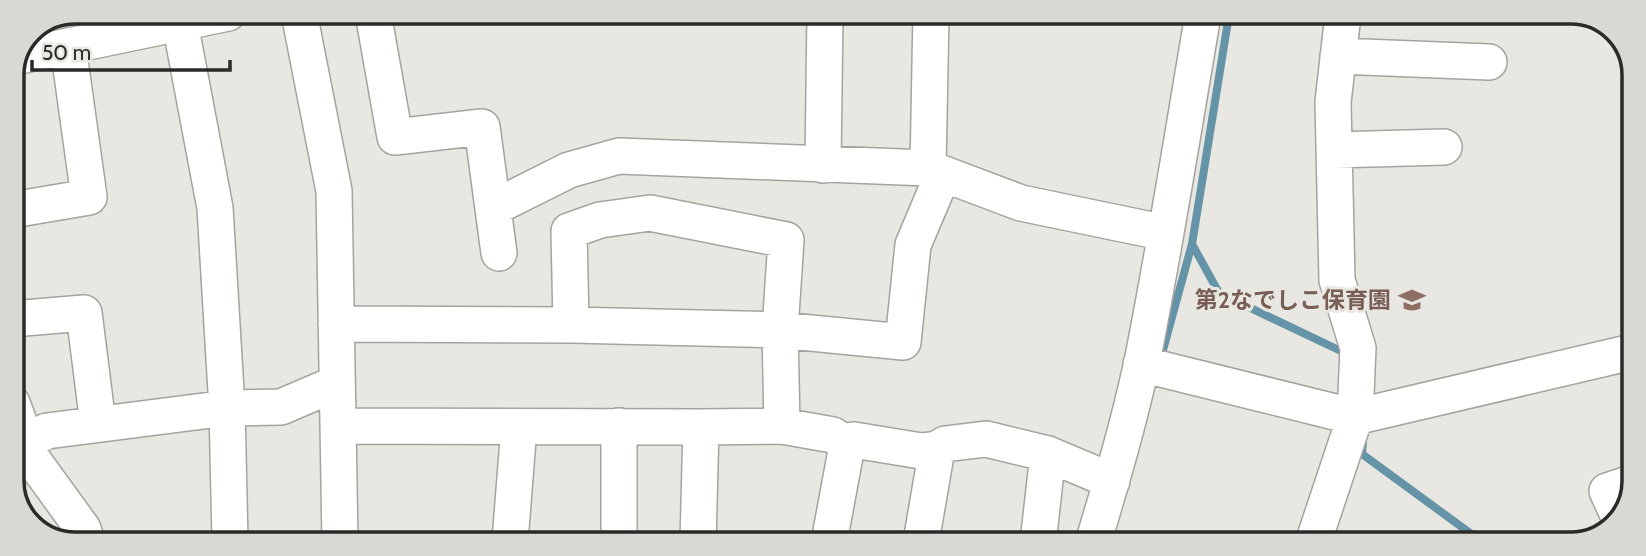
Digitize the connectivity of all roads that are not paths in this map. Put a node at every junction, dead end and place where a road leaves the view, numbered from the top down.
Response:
1 (175, 24) edge
2 (180, 24) edge
3 (301, 24) edge
4 (375, 24) edge
5 (825, 24) edge
6 (931, 24) edge
7 (1201, 24) edge
8 (1342, 24) edge
9 (68, 46) junction
10 (29, 54) edge
11 (1338, 56) junction
12 (1489, 62) dead end
13 (1444, 147) dead end
14 (1334, 150) junction
15 (823, 165) junction
16 (935, 171) junction
17 (24, 208) edge
18 (493, 208) junction
19 (1166, 233) junction
20 (499, 253) dead end
21 (25, 318) edge
22 (336, 324) junction
23 (571, 325) junction
24 (780, 330) junction
25 (1622, 354) edge
26 (1153, 367) junction
27 (337, 383) junction
28 (227, 408) junction
29 (1356, 417) junction
30 (98, 424) junction
31 (338, 426) junction
32 (619, 426) junction
33 (782, 426) junction
34 (519, 427) junction
35 (701, 427) junction
36 (25, 440) edge
37 (843, 442) junction
38 (25, 449) edge
39 (937, 449) junction
40 (1048, 454) junction
41 (1112, 481) junction
42 (1621, 486) edge
43 (1614, 506) edge
44 (619, 528) dead end
45 (84, 532) edge
46 (230, 532) edge
47 (340, 532) edge
48 (511, 532) edge
49 (698, 532) edge
50 (831, 532) edge
51 (923, 532) edge
52 (1039, 532) edge
53 (1096, 532) edge
54 (1327, 532) edge

1 - 9 street
2 - 28 street
3 - 22 street
4 - 18 street
5 - 15 street
6 - 16 street
7 - 19 street
8 - 11 street
9 - 10 street
9 - 17 street
11 - 12 street
11 - 14 street
13 - 14 street
14 - 29 street
15 - 16 street
15 - 18 street
16 - 19 street
16 - 24 street
18 - 20 street
19 - 26 street
21 - 30 street
22 - 23 street
22 - 27 street
23 - 24 street
23 - 24 street
24 - 33 street
25 - 29 street
26 - 29 street
26 - 41 street
27 - 28 street
27 - 31 street
28 - 30 street
28 - 46 street
29 - 54 street
30 - 36 street
31 - 34 street
31 - 47 street
32 - 34 street
32 - 35 street
32 - 44 street
33 - 35 street
33 - 37 street
34 - 48 street
35 - 49 street
37 - 39 street
37 - 50 street
38 - 45 street
39 - 40 street
39 - 51 street
40 - 41 street
40 - 52 street
41 - 53 street
42 - 43 street

